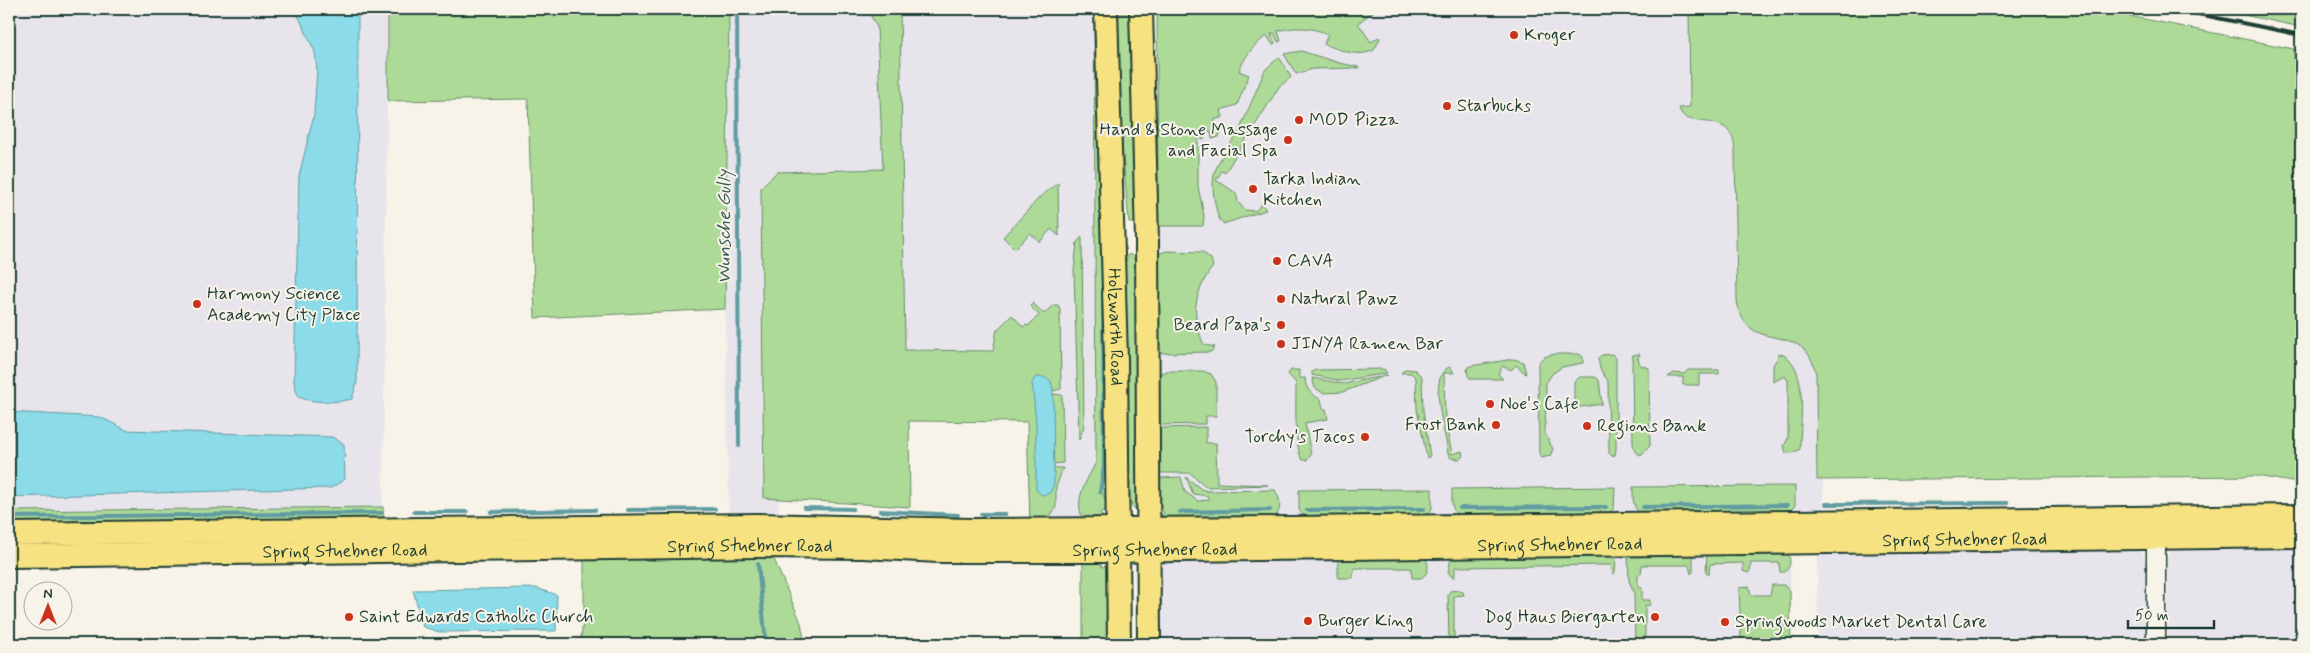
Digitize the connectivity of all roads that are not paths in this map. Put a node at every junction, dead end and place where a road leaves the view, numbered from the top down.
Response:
1 (1106, 9) edge
2 (1141, 9) edge
3 (2301, 516) edge
4 (2156, 528) junction
5 (9, 534) edge
6 (2301, 536) edge
7 (1117, 540) junction
8 (1148, 540) junction
9 (126, 542) junction
10 (9, 556) edge
11 (1119, 644) edge
12 (1149, 644) edge
13 (2156, 644) edge

1 - 7 main road, Holzwarth Road
2 - 8 main road, Holzwarth Road
3 - 4 main road, Spring Stuebner Road
4 - 6 main road, Spring Stuebner Road
4 - 8 main road, Spring Stuebner Road
4 - 13 street
5 - 9 main road, Spring Stuebner Road
7 - 8 main road, Spring Stuebner Road
7 - 9 main road, Spring Stuebner Road
7 - 11 main road, Holzwarth Road
8 - 12 main road, Holzwarth Road
9 - 10 main road, Spring Stuebner Road

